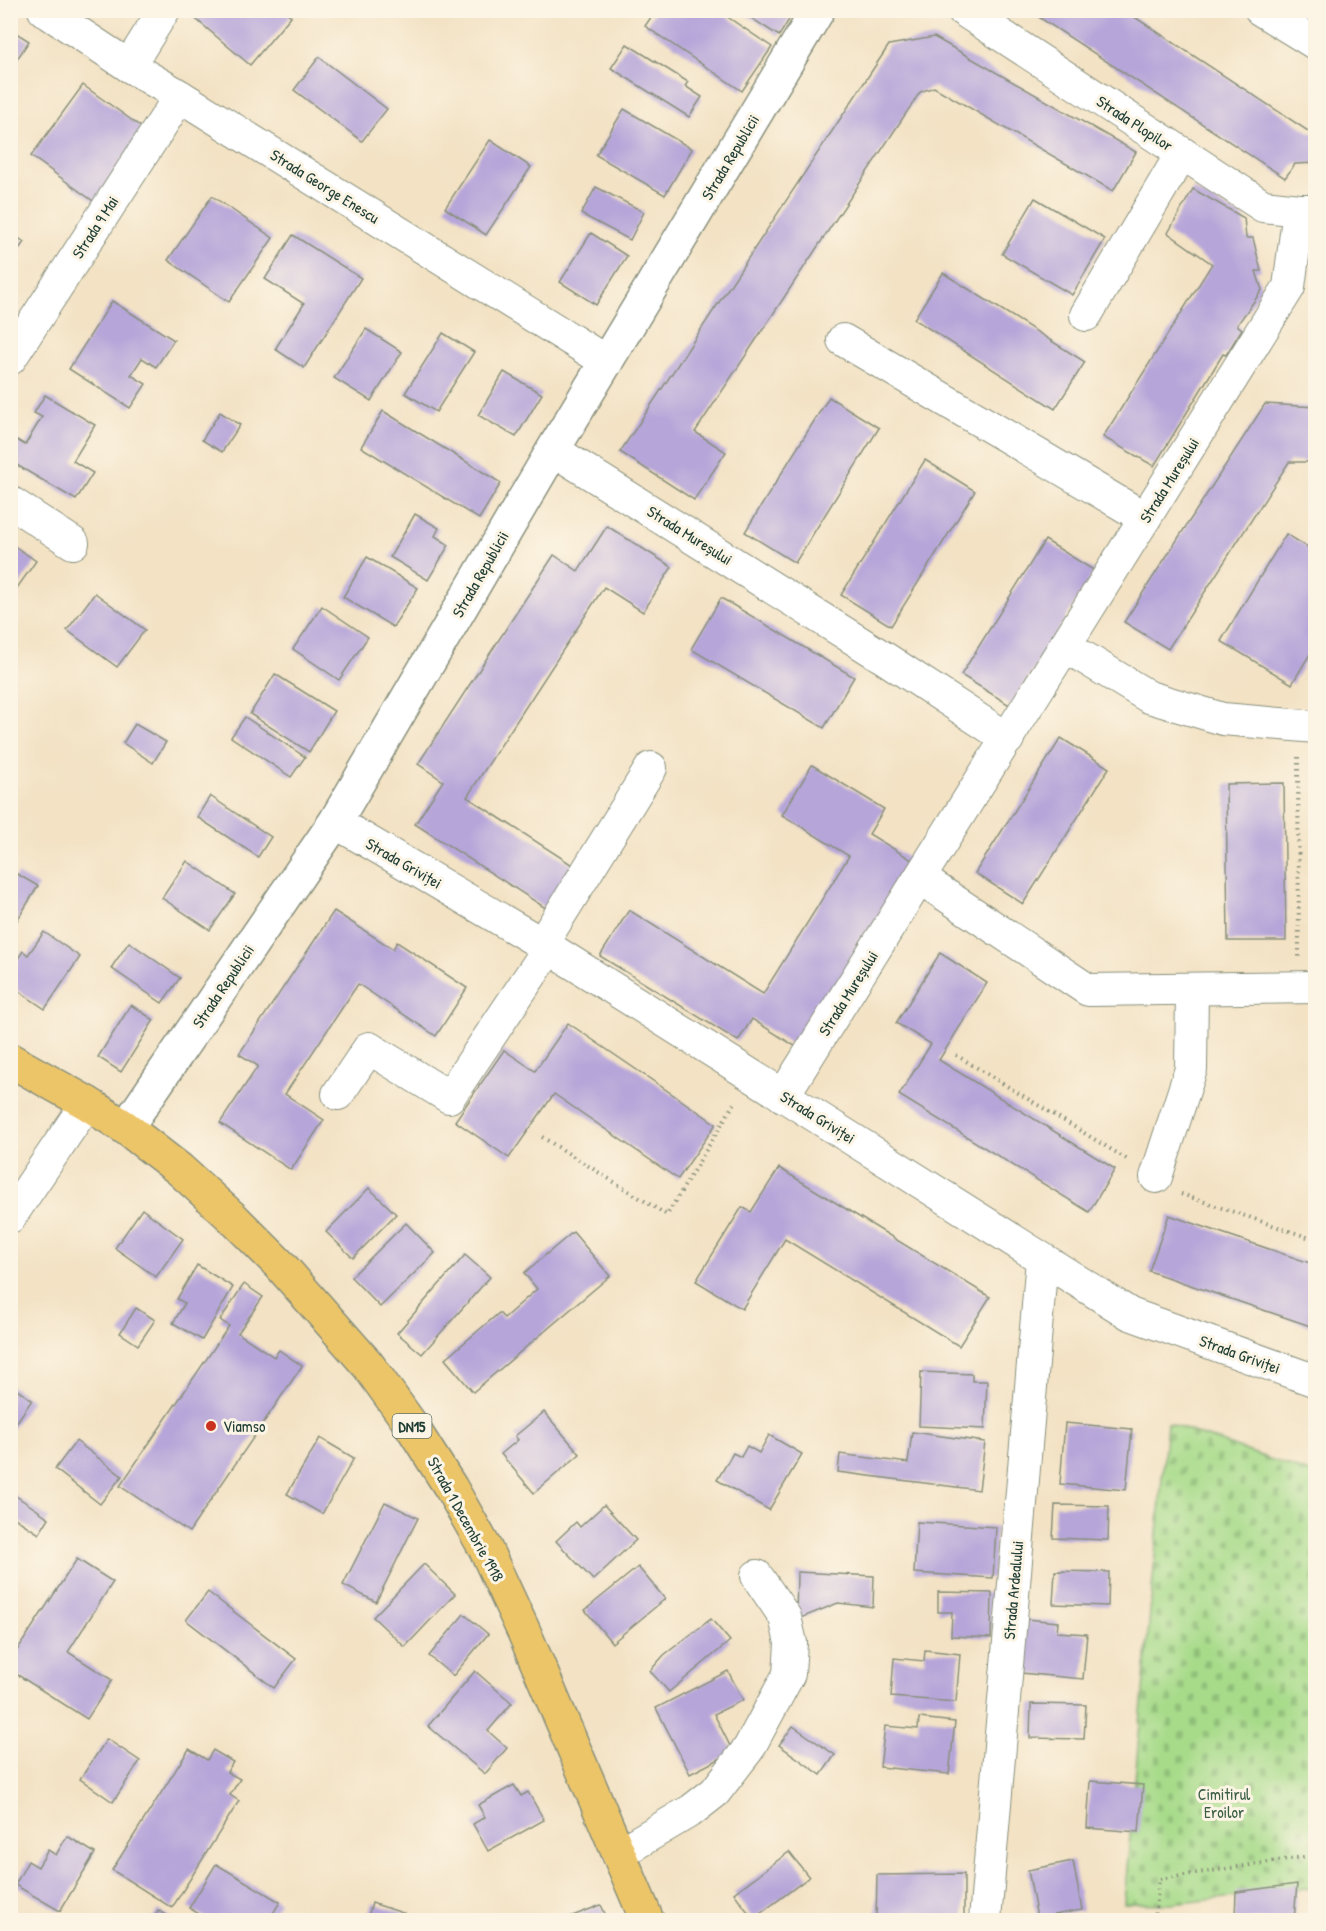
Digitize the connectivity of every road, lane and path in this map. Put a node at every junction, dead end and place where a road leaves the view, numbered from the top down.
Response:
1 (44, 10) edge
2 (164, 10) edge
3 (819, 10) edge
4 (1261, 10) edge
5 (967, 12) edge
6 (1316, 44) edge
7 (129, 66) junction
8 (180, 96) junction
9 (1182, 153) junction
10 (1307, 210) edge
11 (1086, 315) dead end
12 (843, 340) dead end
13 (10, 359) edge
14 (607, 362) junction
15 (553, 450) junction
16 (10, 502) edge
17 (1145, 518) junction
18 (73, 543) dead end
19 (1065, 646) junction
20 (1307, 727) edge
21 (1008, 739) junction
22 (651, 768) dead end
23 (335, 822) junction
24 (920, 878) junction
25 (545, 946) junction
26 (1307, 988) edge
27 (1192, 989) junction
28 (10, 1060) edge
29 (751, 1075) junction
30 (338, 1094) dead end
31 (783, 1096) junction
32 (87, 1103) junction
33 (126, 1128) junction
34 (542, 1137) dead end
35 (1156, 1177) dead end
36 (10, 1217) edge
37 (1042, 1258) junction
38 (1316, 1381) edge
39 (757, 1576) dead end
40 (618, 1854) junction
41 (1316, 1855) edge
42 (647, 1920) edge
43 (985, 1920) edge
44 (1155, 1920) edge

1 - 7 street, Strada George Enescu
2 - 7 street
3 - 14 street, Strada Republicii
4 - 6 street
5 - 9 street, Strada Plopilor
7 - 8 street, Strada George Enescu
8 - 13 street, Strada 9 Mai
8 - 14 street, Strada George Enescu
9 - 10 street, Strada Plopilor
9 - 11 street
10 - 17 street, Strada Mureșului
12 - 17 street
14 - 15 street, Strada Republicii
15 - 21 street, Strada Mureșului
15 - 23 street, Strada Republicii
16 - 18 street
17 - 19 street, Strada Mureșului
19 - 20 street
19 - 21 street, Strada Mureșului
20 - 26 path
21 - 24 street, Strada Mureșului
22 - 25 street
23 - 25 street, Strada Griviței
23 - 33 street, Strada Republicii
24 - 27 street
24 - 31 street, Strada Mureșului
25 - 29 street, Strada Griviței
25 - 30 street
26 - 27 street
27 - 35 street
28 - 32 main road, Strada 1 Decembrie 1918 / DN15
29 - 31 street, Strada Griviței
29 - 34 path
31 - 37 street, Strada Griviței
32 - 33 main road, Strada 1 Decembrie 1918 / DN15
32 - 36 street
33 - 40 main road, Strada 1 Decembrie 1918 / DN15
37 - 38 street, Strada Griviței
37 - 43 street, Strada Ardealului
39 - 40 street
40 - 42 main road, Strada 1 Decembrie 1918 / DN15
41 - 44 path

